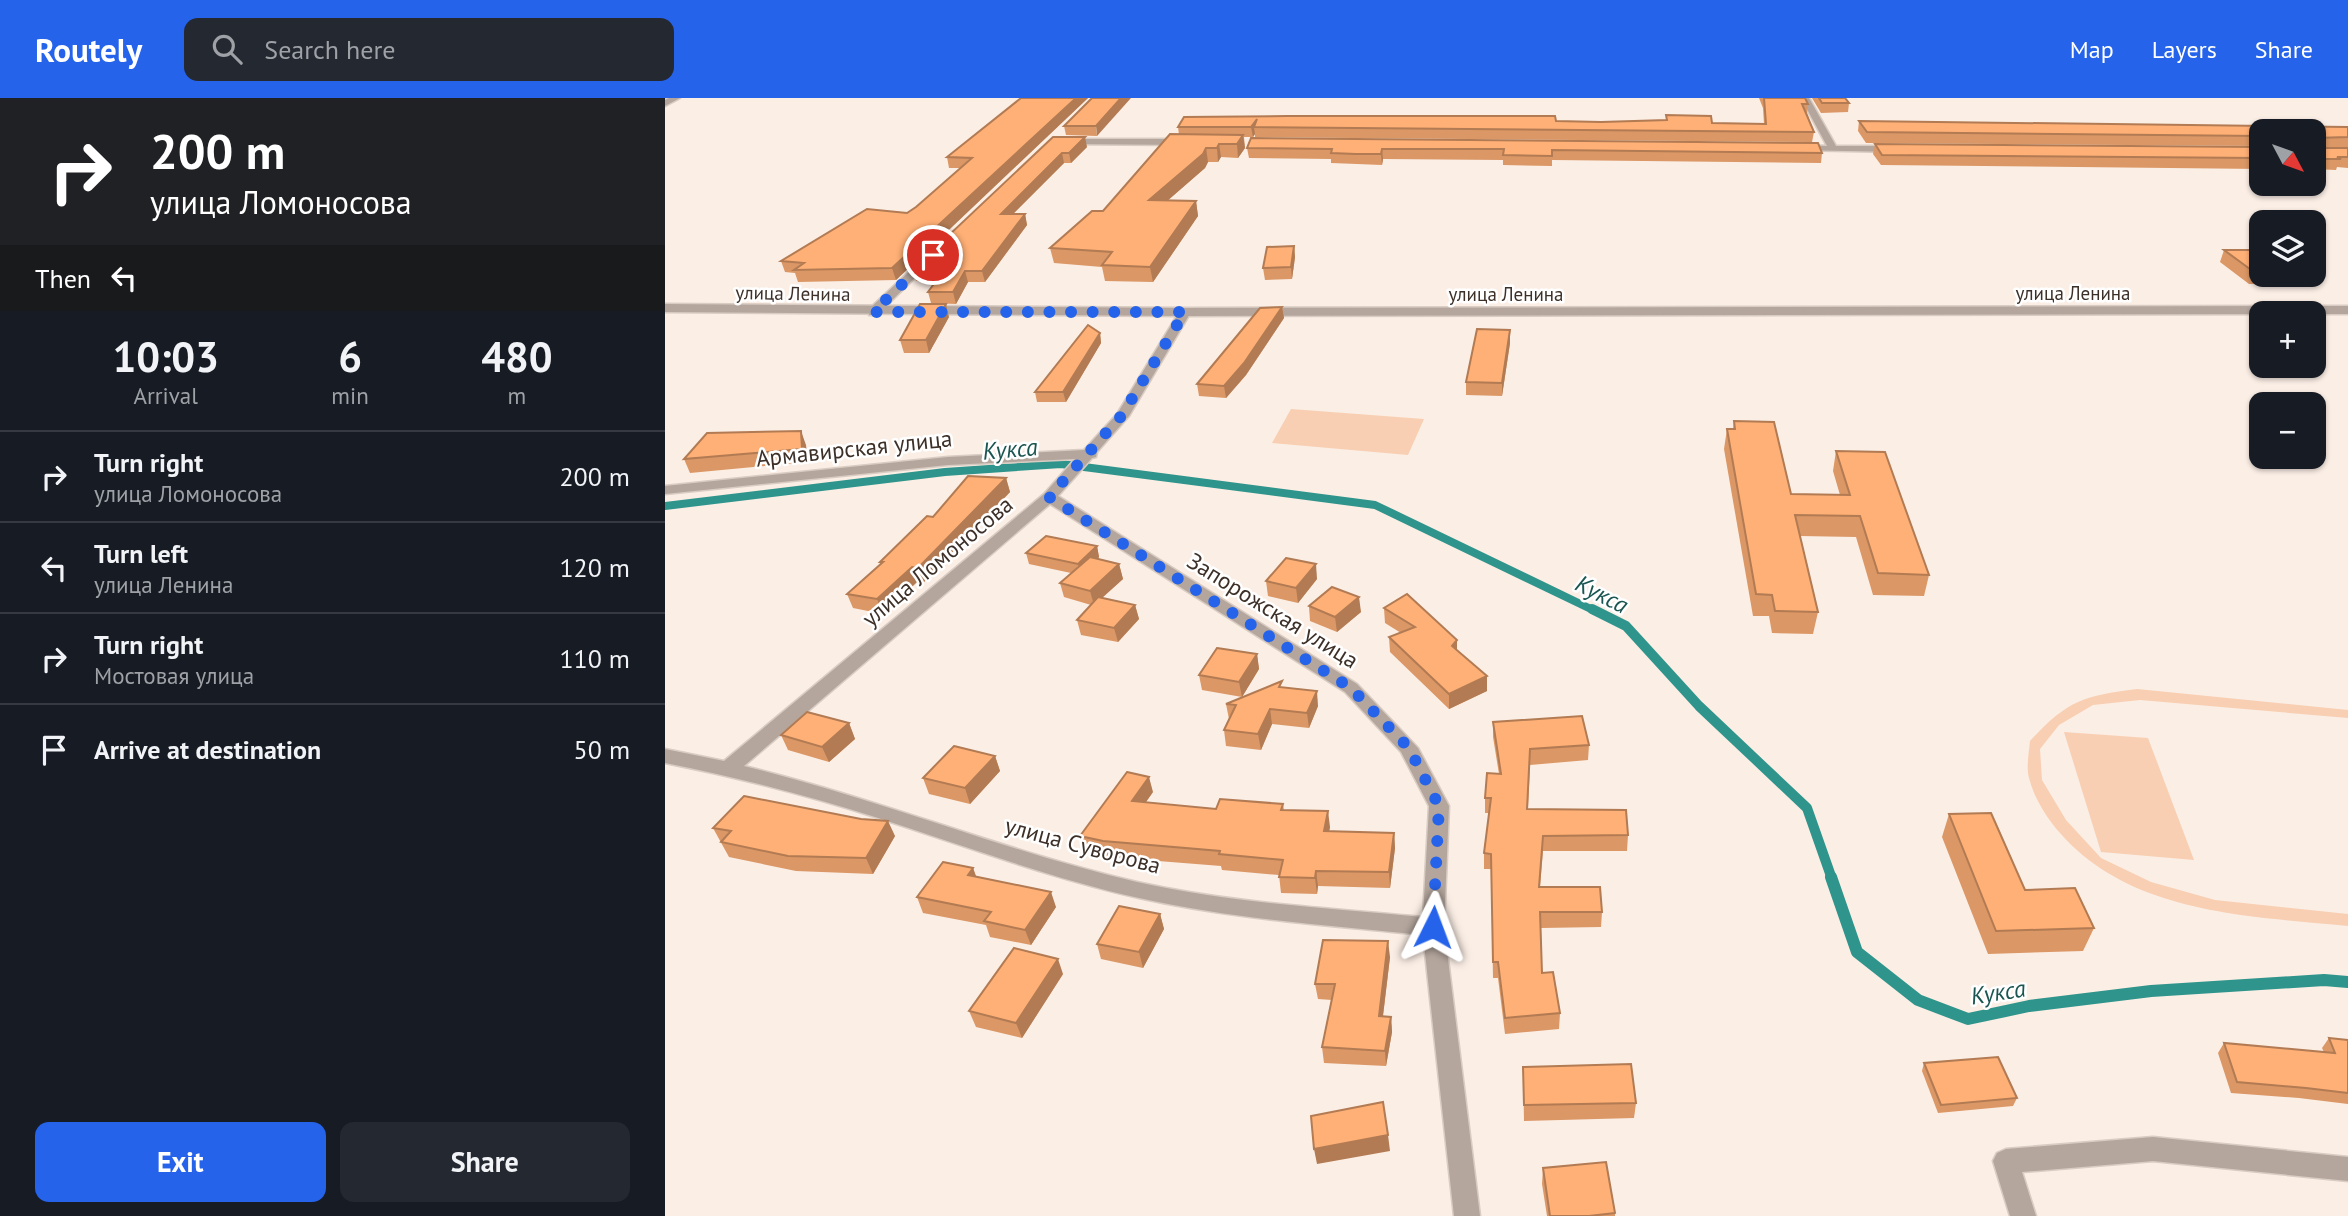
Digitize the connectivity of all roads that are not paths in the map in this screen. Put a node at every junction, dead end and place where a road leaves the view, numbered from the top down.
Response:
1 (676, 98) edge
2 (1805, 98) edge
3 (665, 103) edge
4 (1063, 132) edge
5 (1193, 142) edge
6 (1791, 148) edge
7 (1833, 148) junction
8 (1902, 149) edge
9 (943, 245) edge
10 (665, 308) edge
11 (2348, 310) edge
12 (873, 312) junction
13 (1185, 312) junction
14 (1083, 462) junction
15 (665, 490) edge
16 (1049, 497) junction
17 (665, 756) edge
18 (730, 767) junction
19 (1433, 927) junction
20 (2348, 1169) edge
21 (1467, 1216) edge
22 (2023, 1216) edge

1 - 3 street
2 - 7 street
4 - 5 street
6 - 7 street
7 - 8 street
9 - 12 street
10 - 12 street, улица Ленина
11 - 13 street, улица Ленина
12 - 13 street, улица Ленина
13 - 14 street, улица Ломоносова
14 - 15 street, Армавирская улица
14 - 16 street, улица Ломоносова
16 - 18 street, улица Ломоносова
16 - 19 street, Запорожская улица
17 - 18 street
18 - 19 street, улица Суворова
19 - 21 street, Запорожская улица
20 - 22 street

